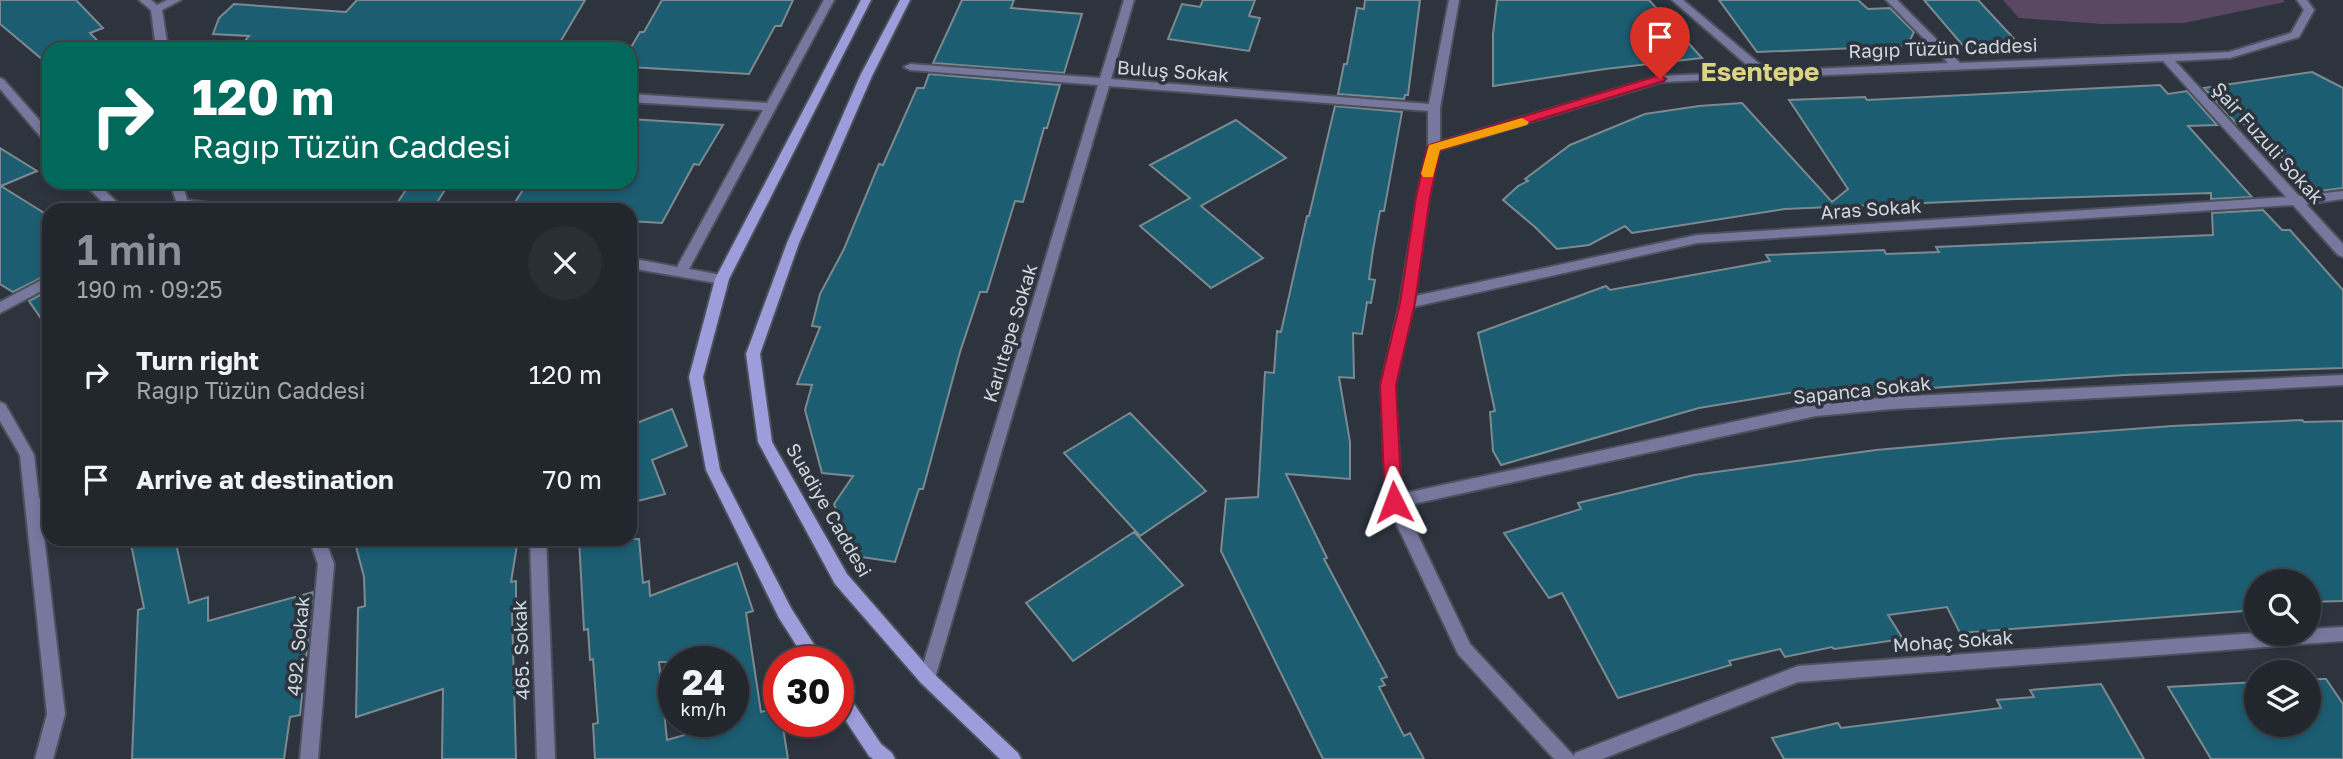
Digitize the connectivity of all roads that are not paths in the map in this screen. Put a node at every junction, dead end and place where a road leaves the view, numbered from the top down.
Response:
1 (144, 0) edge
2 (176, 0) edge
3 (829, 0) edge
4 (866, 0) edge
5 (905, 0) edge
6 (1129, 0) edge
7 (1454, 0) edge
8 (1677, 0) edge
9 (1891, 0) edge
10 (2302, 0) edge
11 (156, 9) junction
12 (161, 42) edge
13 (2166, 58) junction
14 (1958, 66) junction
15 (910, 67) dead end
16 (1765, 74) junction
17 (0, 82) edge
18 (1104, 83) junction
19 (637, 98) edge
20 (16, 100) junction
21 (0, 107) edge
22 (772, 107) junction
23 (1434, 108) junction
24 (42, 131) edge
25 (1434, 148) junction
26 (96, 189) edge
27 (2343, 195) edge
28 (2297, 201) junction
29 (110, 203) edge
30 (2343, 253) edge
31 (637, 264) edge
32 (681, 272) junction
33 (722, 279) junction
34 (42, 285) edge
35 (1407, 303) junction
36 (0, 308) edge
37 (2343, 380) edge
38 (0, 408) edge
39 (1394, 502) junction
40 (42, 504) edge
41 (33, 509) junction
42 (320, 546) edge
43 (538, 546) edge
44 (2343, 635) edge
45 (807, 646) edge
46 (927, 678) junction
47 (854, 718) edge
48 (44, 759) edge
49 (309, 759) edge
50 (546, 759) edge
51 (887, 759) edge
52 (1012, 759) edge
53 (1566, 759) edge
54 (1581, 759) edge

1 - 11 street
2 - 11 street
3 - 22 street
4 - 33 main road
5 - 46 main road, Suadiye Caddesi
6 - 18 street, Karlıtepe Sokak
7 - 23 street
8 - 16 street
9 - 14 street
10 - 13 street, Ragıp Tüzün Caddesi
11 - 12 street
13 - 14 street, Ragıp Tüzün Caddesi
13 - 28 street, Şair Fuzuli Sokak
14 - 16 street, Ragıp Tüzün Caddesi
15 - 18 street, Buluş Sokak
16 - 25 street, Ragıp Tüzün Caddesi
17 - 20 street
18 - 23 street, Buluş Sokak
18 - 46 street, Karlıtepe Sokak
19 - 22 street
20 - 21 street
20 - 24 street
22 - 32 street
23 - 25 street
25 - 35 street
26 - 29 street
27 - 28 street, Aras Sokak
28 - 30 street, Şair Fuzuli Sokak
28 - 35 street, Aras Sokak
31 - 32 street
32 - 33 street
33 - 45 main road
34 - 36 street
35 - 39 street
37 - 39 street, Sapanca Sokak
38 - 41 street
39 - 53 street
40 - 41 street
41 - 48 street
42 - 49 street, 492. Sokak
43 - 50 street, 465. Sokak
44 - 54 street, Mohaç Sokak
46 - 52 main road, Suadiye Caddesi
47 - 51 main road

